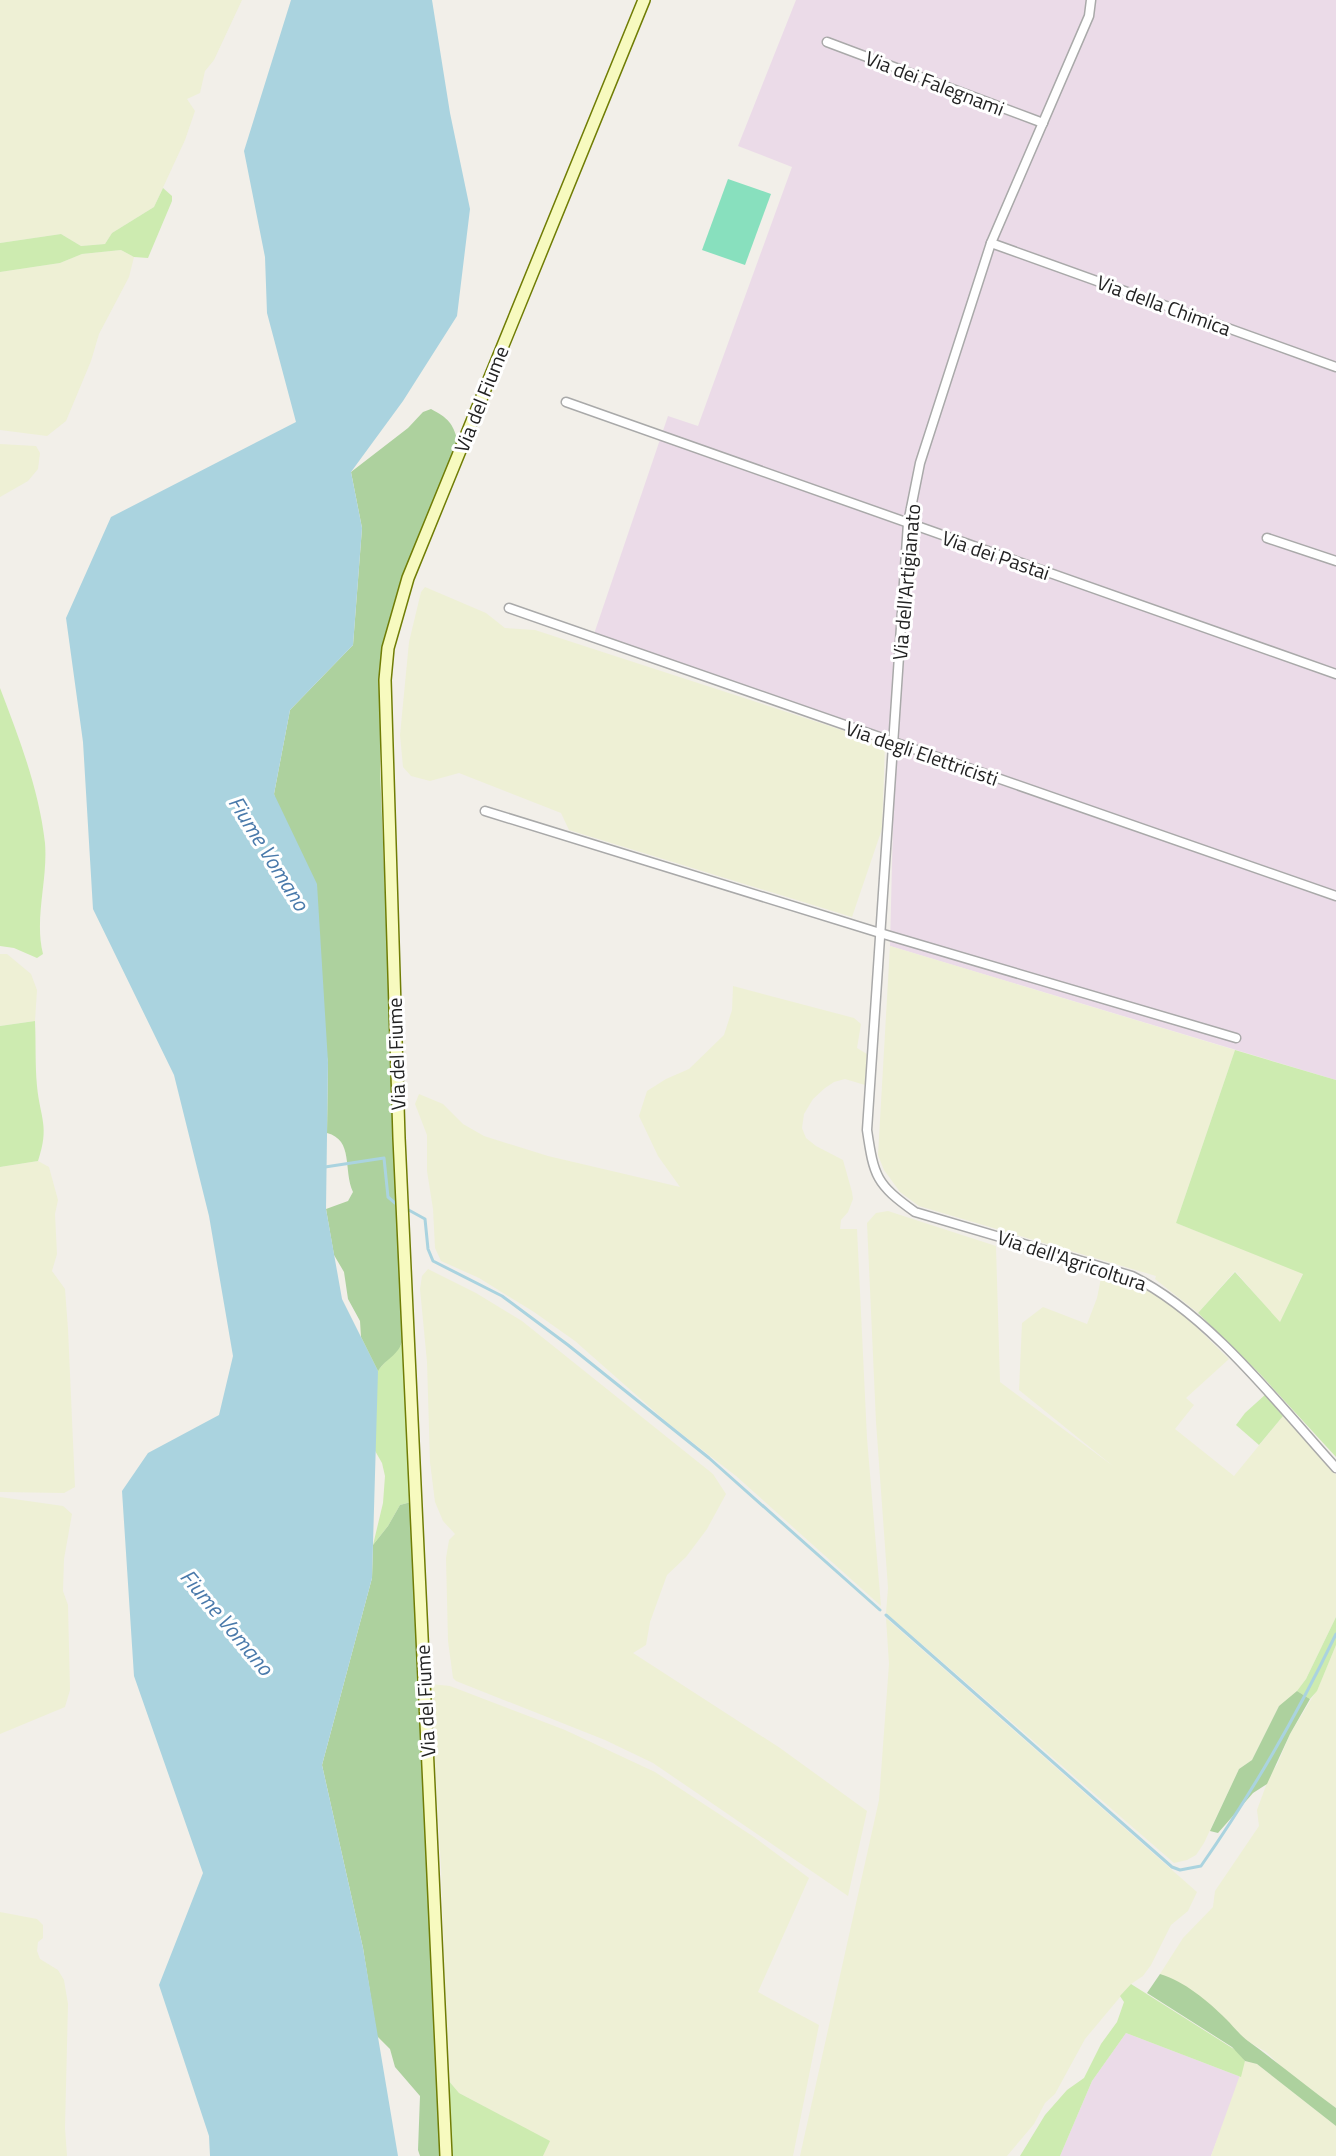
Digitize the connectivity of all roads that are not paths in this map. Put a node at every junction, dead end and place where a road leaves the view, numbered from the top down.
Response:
1 (644, 0) edge
2 (1091, 0) edge
3 (827, 42) dead end
4 (1043, 123) junction
5 (991, 243) junction
6 (1336, 367) edge
7 (566, 402) dead end
8 (908, 523) junction
9 (1267, 538) dead end
10 (1336, 561) edge
11 (509, 608) dead end
12 (1336, 674) edge
13 (893, 743) junction
14 (485, 811) dead end
15 (1336, 896) edge
16 (880, 933) junction
17 (1236, 1038) dead end
18 (887, 1191) joint
19 (1336, 1468) edge
20 (446, 2156) edge

1 - 20 street, Via del Fiume
2 - 4 street, Via dell'Artigianato
3 - 4 street, Via dei Falegnami
4 - 5 street, Via dell'Artigianato
5 - 6 street, Via della Chimica
5 - 8 street, Via dell'Artigianato
7 - 8 street, Via dei Pastai
8 - 12 street, Via dei Pastai
8 - 13 street, Via dell'Artigianato
9 - 10 street
11 - 13 street, Via degli Elettricisti
13 - 15 street, Via degli Elettricisti
13 - 16 street, Via dell'Artigianato
14 - 16 street
16 - 17 street
16 - 18 street, Via dell'Artigianato
18 - 19 street, Via dell'Agricoltura

